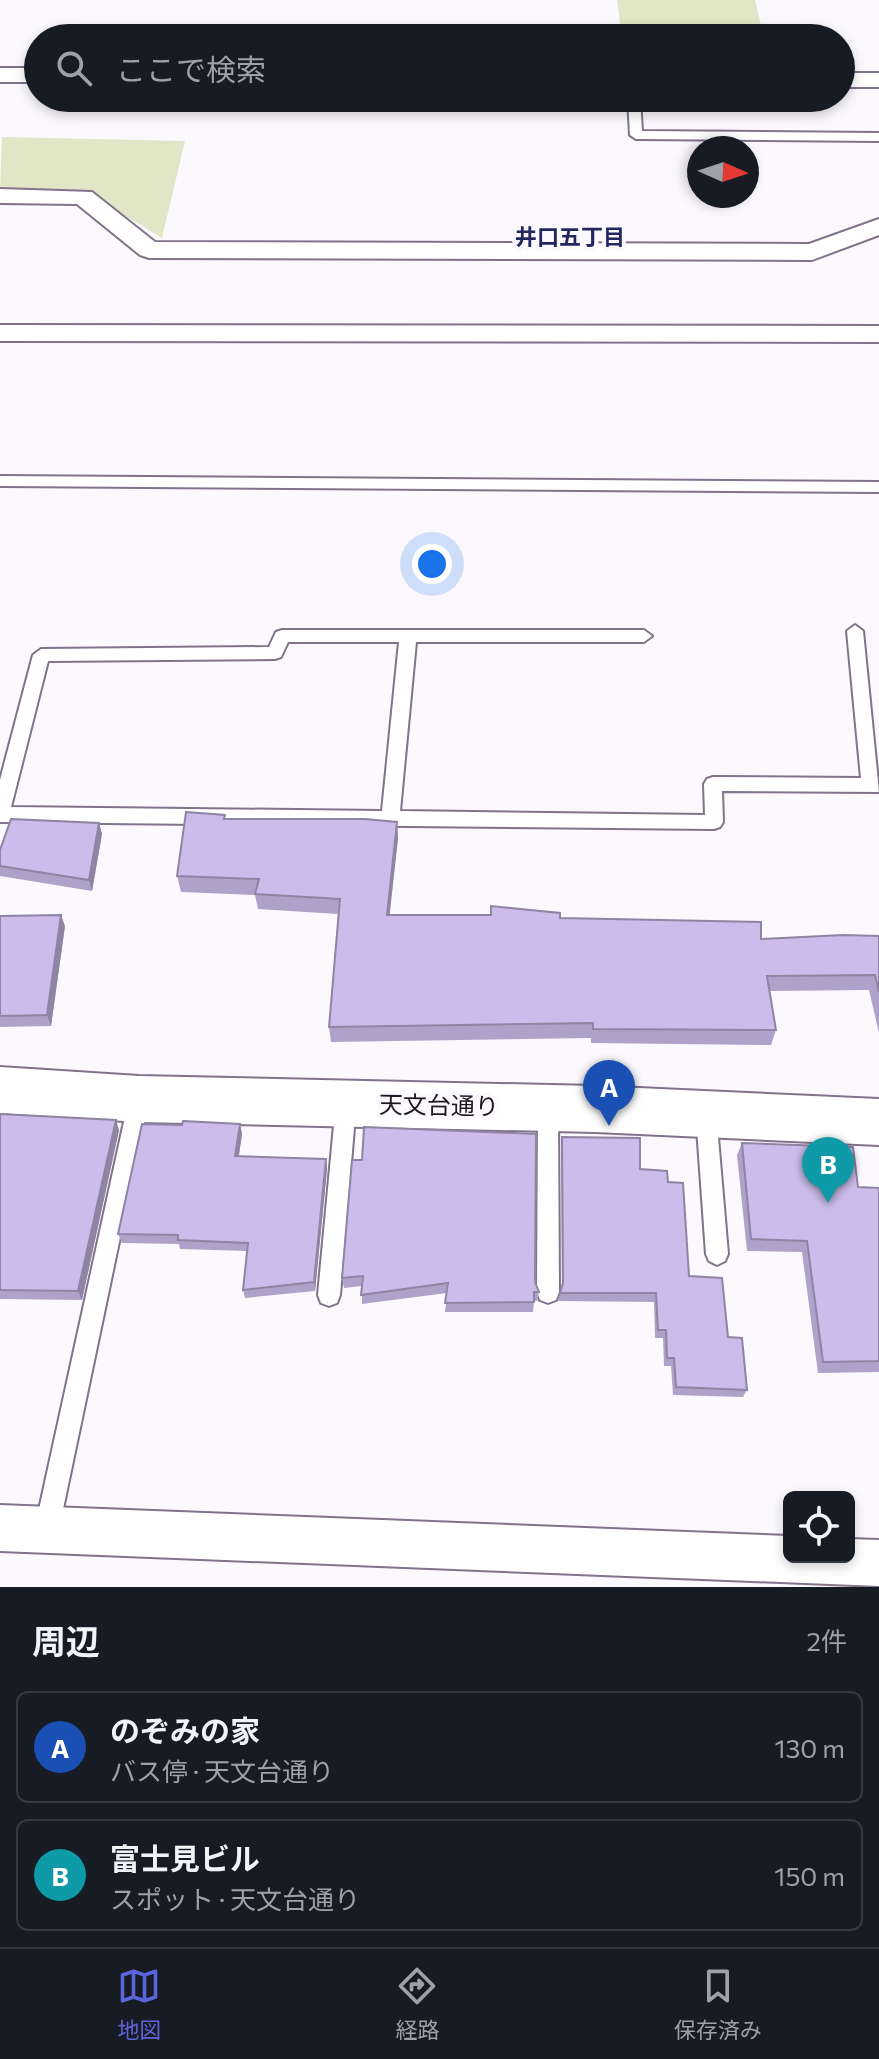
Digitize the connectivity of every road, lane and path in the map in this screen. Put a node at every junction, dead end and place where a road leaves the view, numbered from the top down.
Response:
1 (0, 75) edge
2 (24, 75) edge
3 (855, 80) edge
4 (879, 80) edge
5 (635, 112) edge
6 (879, 137) edge
7 (0, 196) edge
8 (879, 226) edge
9 (0, 333) edge
10 (879, 334) edge
11 (0, 481) edge
12 (879, 487) edge
13 (855, 631) dead end
14 (408, 635) junction
15 (644, 636) dead end
16 (875, 785) edge
17 (0, 814) edge
18 (390, 819) junction
19 (0, 1090) edge
20 (139, 1099) junction
21 (346, 1104) junction
22 (548, 1108) junction
23 (706, 1114) junction
24 (879, 1122) edge
25 (717, 1254) dead end
26 (548, 1292) dead end
27 (329, 1295) dead end
28 (0, 1528) edge
29 (47, 1528) junction
30 (879, 1563) edge

1 - 2 street
3 - 4 street
5 - 6 lane
7 - 8 street
9 - 10 street
11 - 12 lane
13 - 16 lane
14 - 15 lane
14 - 17 lane
14 - 18 lane
16 - 18 lane
17 - 18 lane
19 - 20 main road, 天文台通り
20 - 21 main road, 天文台通り
20 - 29 lane
21 - 22 main road, 天文台通り
21 - 27 lane
22 - 23 main road, 天文台通り
22 - 26 lane
23 - 24 main road, 天文台通り
23 - 25 lane
28 - 29 street
29 - 30 street

